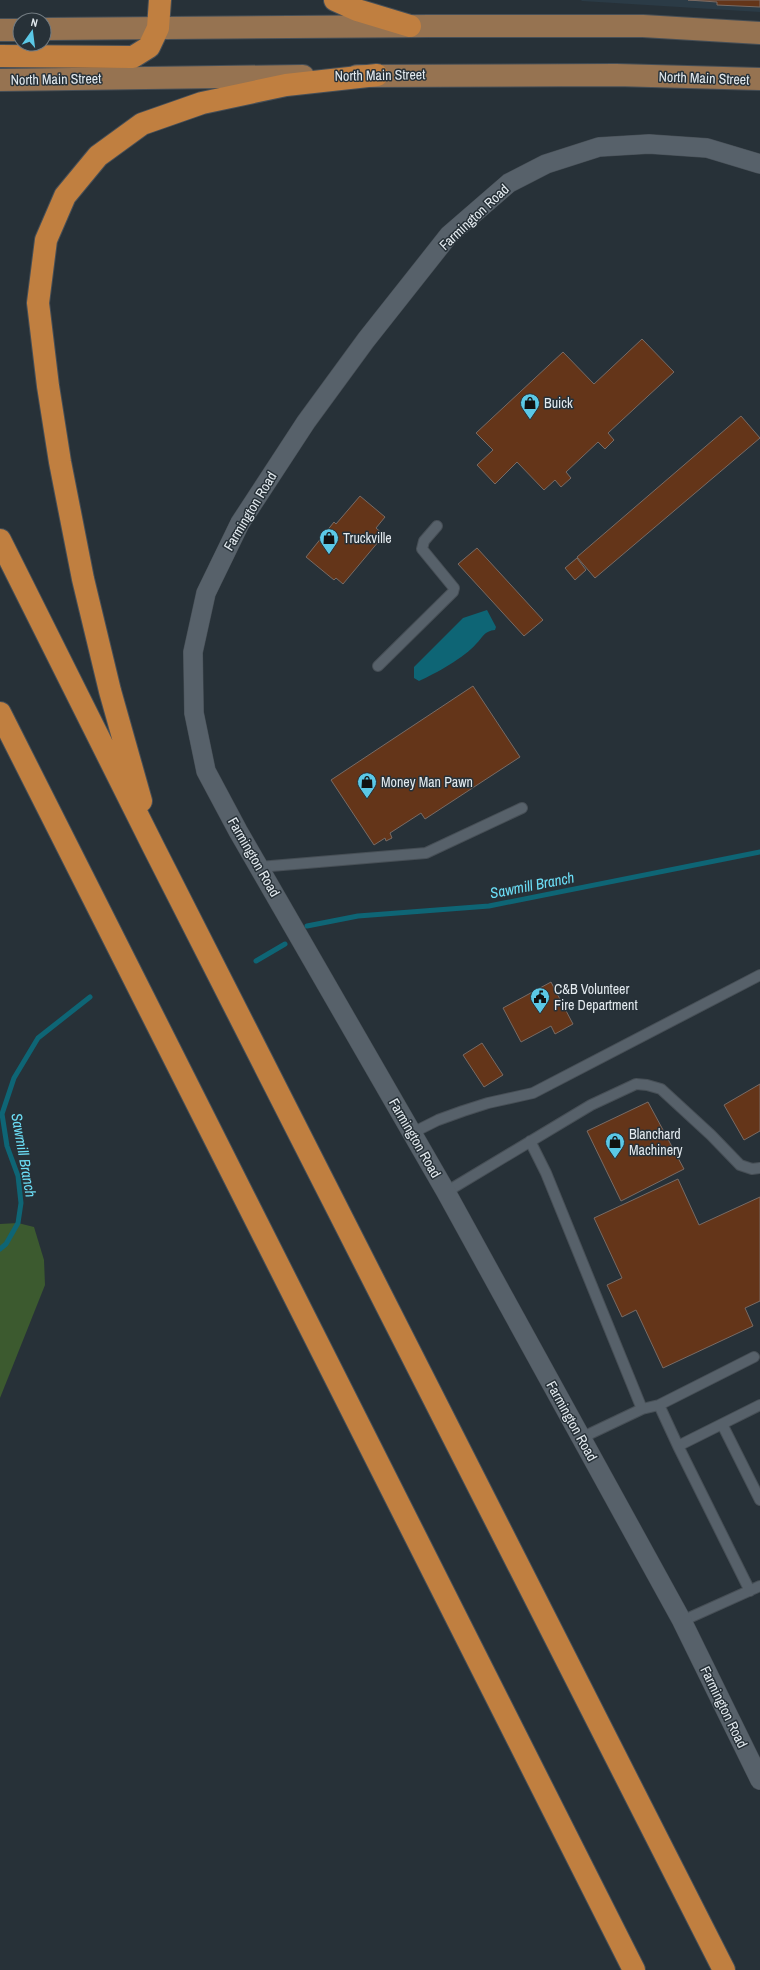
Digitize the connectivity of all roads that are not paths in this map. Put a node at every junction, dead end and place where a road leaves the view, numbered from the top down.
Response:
1 (160, 0) edge
2 (336, 0) edge
3 (410, 26) junction
4 (158, 28) junction
5 (52, 29) edge
6 (0, 30) edge
7 (12, 30) edge
8 (760, 33) edge
9 (0, 56) edge
10 (376, 75) junction
11 (760, 79) edge
12 (0, 80) edge
13 (760, 164) edge
14 (437, 526) dead end
15 (0, 540) edge
16 (378, 666) dead end
17 (0, 713) edge
18 (0, 744) edge
19 (522, 808) dead end
20 (54, 824) junction
21 (154, 848) junction
22 (259, 867) junction
23 (760, 975) edge
24 (412, 1133) junction
25 (530, 1141) junction
26 (760, 1168) edge
27 (446, 1192) junction
28 (754, 1357) dead end
29 (659, 1405) junction
30 (760, 1406) edge
31 (642, 1409) junction
32 (722, 1424) junction
33 (581, 1438) junction
34 (678, 1446) junction
35 (760, 1500) edge
36 (760, 1586) edge
37 (750, 1591) junction
38 (682, 1621) junction
39 (760, 1780) edge
40 (634, 1970) edge
41 (724, 1970) edge

1 - 4 highway
2 - 3 highway
3 - 4 main road
3 - 8 main road
4 - 5 main road
4 - 9 highway
6 - 7 main road
10 - 11 main road, North Main Street
10 - 12 main road, North Main Street
10 - 21 highway
13 - 22 street, Farmington Road
14 - 16 lane
15 - 21 highway
17 - 20 highway
18 - 20 highway
19 - 22 lane
20 - 40 highway
21 - 41 highway
22 - 24 street, Farmington Road
23 - 24 lane
24 - 27 street, Farmington Road
25 - 26 lane
25 - 27 lane
25 - 31 lane
27 - 33 street, Farmington Road
28 - 29 lane
29 - 31 lane
29 - 34 lane
30 - 32 lane
31 - 33 lane
32 - 34 lane
32 - 35 lane
33 - 38 street, Farmington Road
34 - 37 lane
36 - 37 lane
37 - 38 lane
38 - 39 street, Farmington Road

